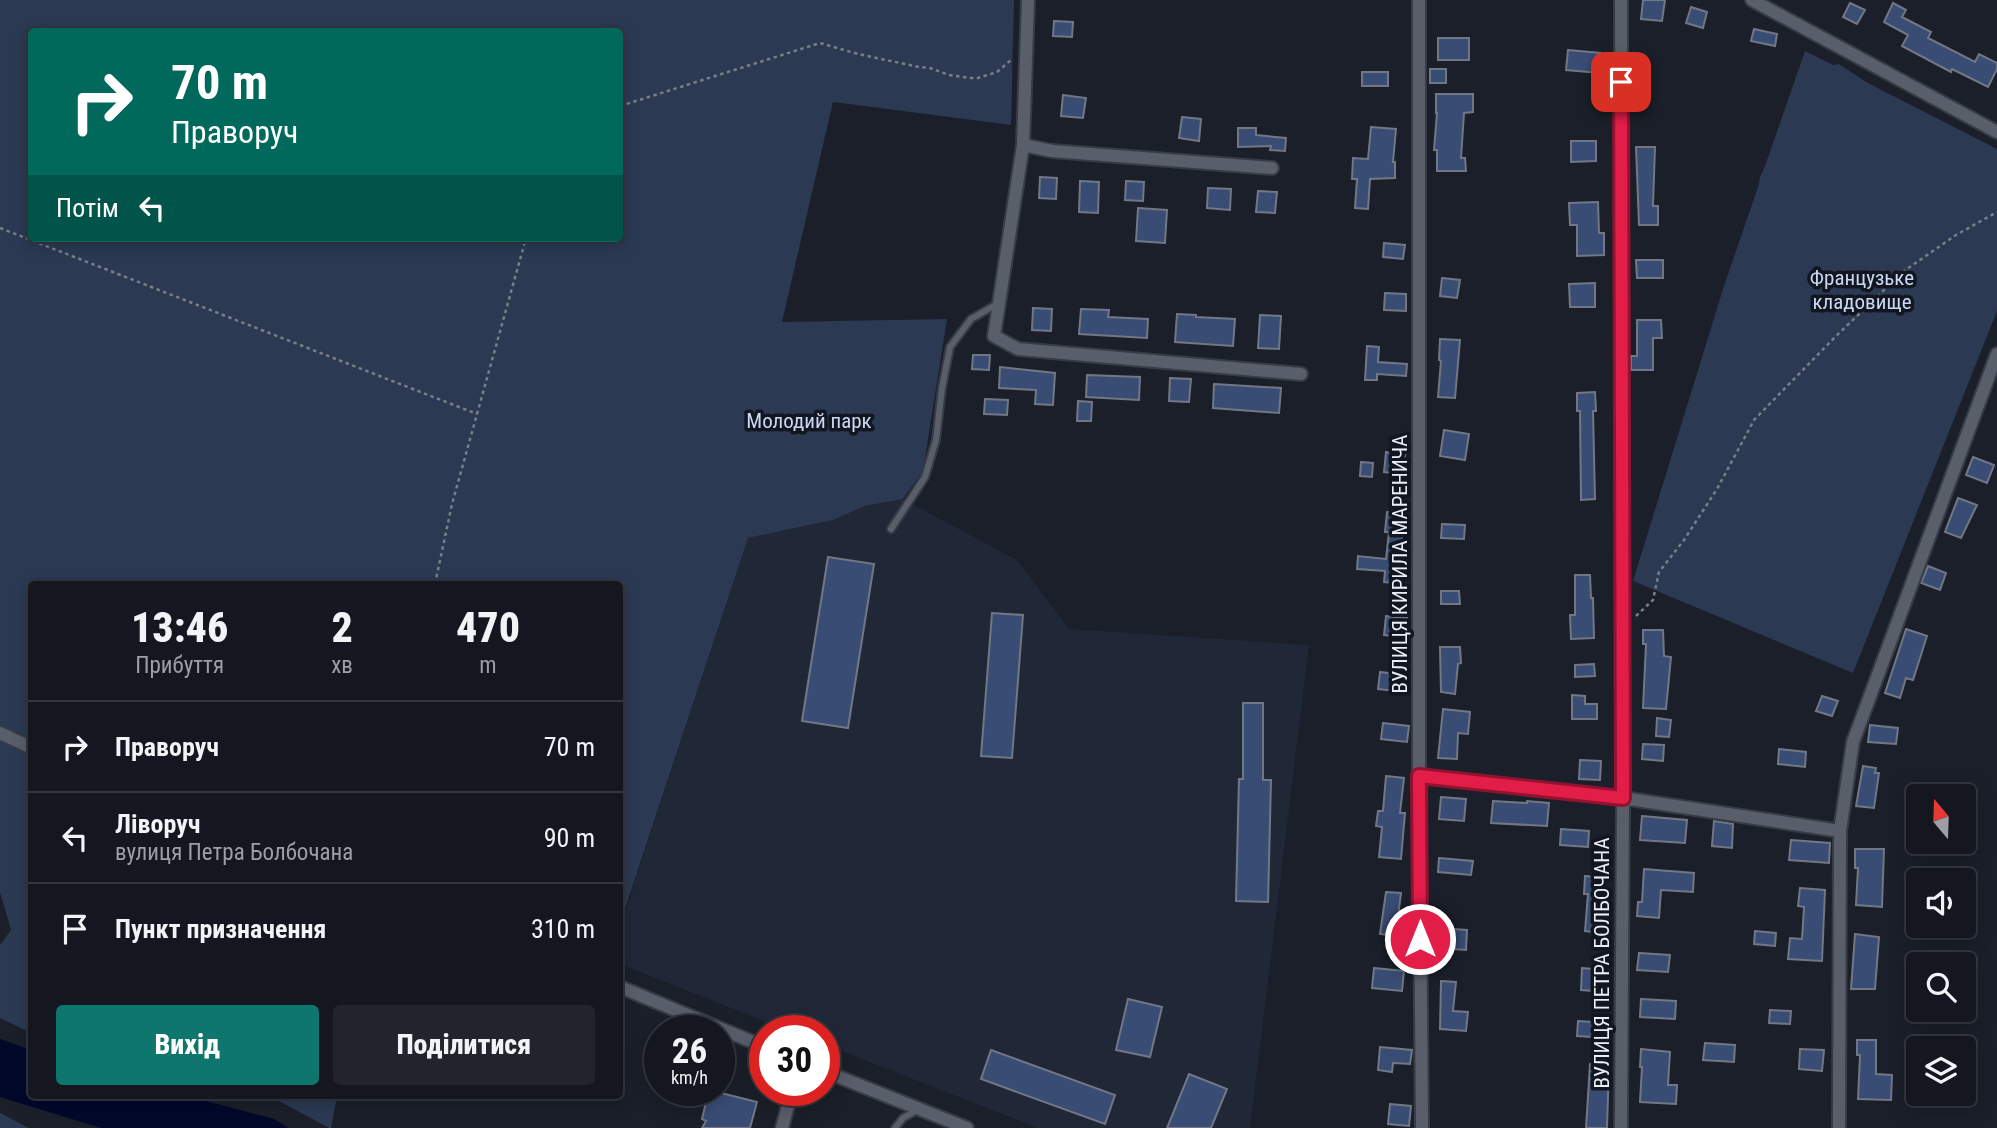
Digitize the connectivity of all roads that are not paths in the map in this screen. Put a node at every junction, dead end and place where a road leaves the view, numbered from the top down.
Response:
1 (1028, 0) edge
2 (1419, 0) edge
3 (1621, 0) edge
4 (1752, 0) edge
5 (1997, 132) edge
6 (1023, 145) junction
7 (1272, 167) dead end
8 (999, 303) junction
9 (1997, 354) edge
10 (1301, 374) dead end
11 (891, 529) dead end
12 (0, 733) edge
13 (28, 746) edge
14 (1419, 776) junction
15 (1623, 798) junction
16 (1840, 831) junction
17 (623, 988) edge
18 (749, 1040) edge
19 (840, 1077) edge
20 (788, 1106) edge
21 (921, 1108) junction
22 (782, 1128) edge
23 (895, 1128) edge
24 (967, 1128) edge
25 (1422, 1128) edge
26 (1620, 1128) edge
27 (1839, 1128) edge

1 - 6 street
2 - 14 street, ВУЛИЦЯ КИРИЛА МАРЕНИЧА
3 - 15 street, ВУЛИЦЯ ПЕТРА БОЛБОЧАНА
4 - 5 street
6 - 7 street
6 - 8 street
8 - 10 street
8 - 11 lane
9 - 16 street
12 - 13 street
14 - 15 street
14 - 25 street, ВУЛИЦЯ КИРИЛА МАРЕНИЧА
15 - 16 street
15 - 26 street, ВУЛИЦЯ ПЕТРА БОЛБОЧАНА
16 - 27 street
17 - 18 street
19 - 21 street
20 - 22 street
21 - 23 lane
21 - 24 street

